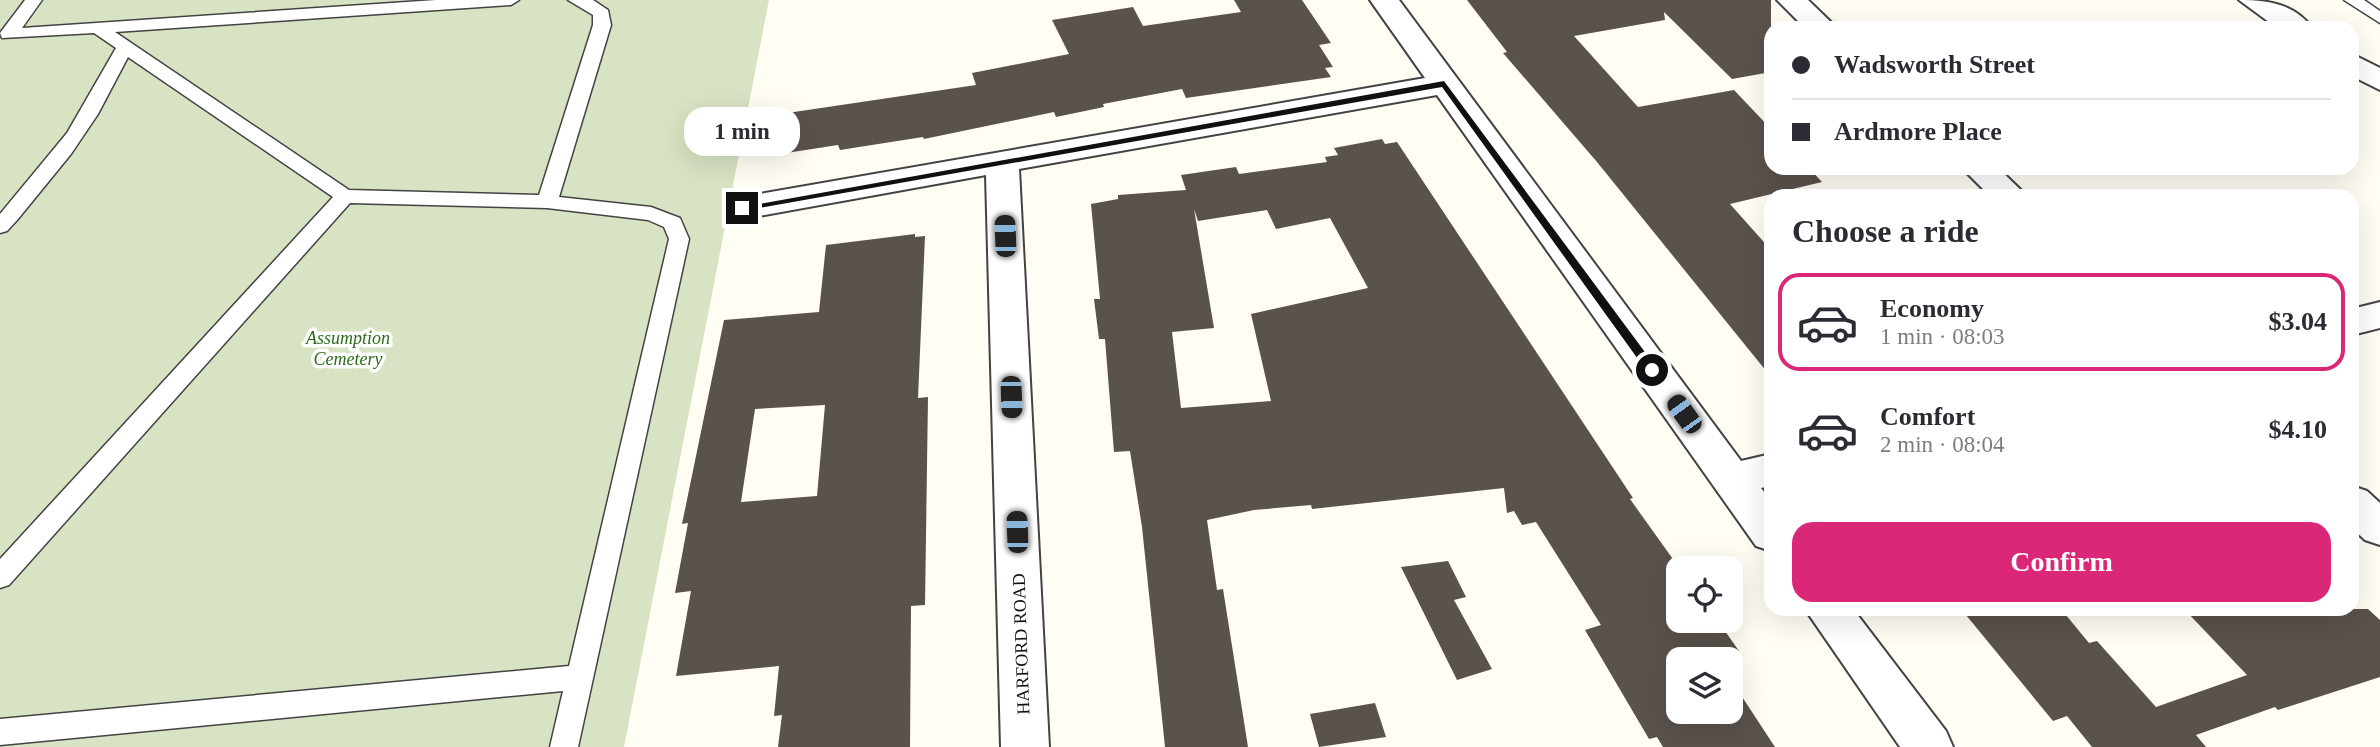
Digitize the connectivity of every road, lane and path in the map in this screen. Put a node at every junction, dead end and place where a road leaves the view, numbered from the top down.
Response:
1 (34, 0) edge
2 (511, 0) edge
3 (576, 0) edge
4 (1384, 0) edge
5 (1791, 0) edge
6 (2253, 0) edge
7 (2352, 0) edge
8 (2380, 18) edge
9 (1814, 21) edge
10 (2286, 21) edge
11 (98, 28) junction
12 (4, 34) edge
13 (126, 47) junction
14 (1444, 84) junction
15 (1002, 163) junction
16 (1986, 175) edge
17 (2002, 189) edge
18 (345, 196) junction
19 (547, 202) junction
20 (742, 208) dead end
21 (0, 226) edge
22 (2380, 315) edge
23 (2359, 320) edge
24 (1764, 472) edge
25 (1731, 480) junction
26 (2359, 509) edge
27 (1764, 525) edge
28 (2380, 528) edge
29 (0, 577) edge
30 (1832, 616) edge
31 (580, 677) junction
32 (0, 732) edge
33 (564, 747) edge
34 (1025, 747) edge
35 (1929, 747) edge

1 - 12 lane
2 - 11 lane
3 - 19 lane
4 - 14 street
5 - 9 street
6 - 10 street
7 - 8 lane
11 - 12 lane
11 - 13 lane
13 - 18 lane
13 - 21 lane
14 - 15 street
14 - 25 street
15 - 20 street
15 - 34 street, HARFORD ROAD
16 - 17 street
18 - 19 lane
18 - 29 lane
19 - 31 lane
22 - 23 street
24 - 25 street
25 - 27 street
26 - 28 street
30 - 35 street
31 - 32 lane
31 - 33 lane

